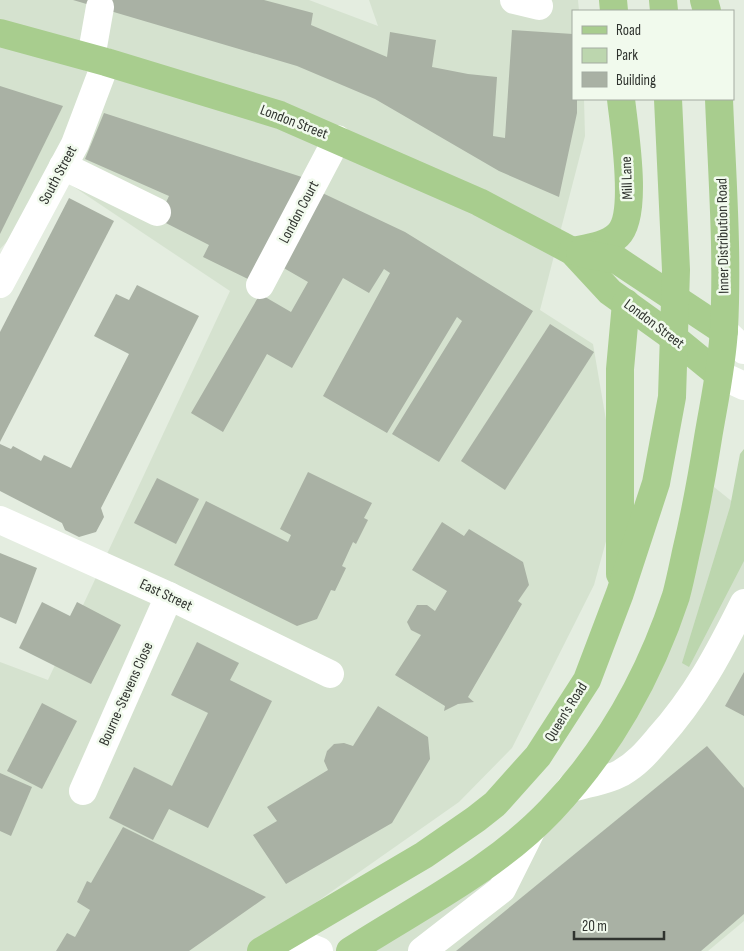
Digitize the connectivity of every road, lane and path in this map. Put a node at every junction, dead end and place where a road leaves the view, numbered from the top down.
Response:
1 (100, 7) dead end
2 (0, 33) edge
3 (98, 60) junction
4 (621, 100) edge
5 (668, 100) edge
6 (719, 100) edge
7 (337, 139) junction
8 (63, 166) junction
9 (157, 212) dead end
10 (572, 252) junction
11 (6, 255) edge
12 (0, 284) edge
13 (260, 285) dead end
14 (675, 298) junction
15 (626, 303) junction
16 (724, 331) junction
17 (674, 338) junction
18 (744, 350) edge
19 (718, 374) junction
20 (744, 386) edge
21 (0, 520) edge
22 (620, 593) junction
23 (169, 596) junction
24 (744, 603) edge
25 (330, 674) dead end
26 (570, 788) junction
27 (84, 791) dead end
28 (532, 829) junction
29 (260, 951) edge
30 (291, 951) edge
31 (319, 951) edge
32 (350, 951) edge
33 (422, 951) edge

1 - 3 street, South Street
2 - 3 main road, London Street
3 - 7 main road, London Street
3 - 8 street, South Street
4 - 10 main road, Mill Lane
5 - 14 main road
6 - 16 main road, Inner Distribution Road
7 - 10 main road, London Street
7 - 13 street, London Court
8 - 9 street
8 - 11 street, South Street
10 - 14 main road, London Street
10 - 15 main road, London Street
11 - 12 street, South Street
14 - 16 main road, London Street
14 - 17 main road
15 - 17 main road, London Street
15 - 22 main road
16 - 18 street, London Street
16 - 19 main road, Inner Distribution Road
17 - 19 main road, London Street
17 - 22 main road, Queen's Road
19 - 20 street, London Street
19 - 26 main road
21 - 23 street, East Street
22 - 29 main road, Queen's Road
23 - 25 street, East Street
23 - 27 street, Bourne-Stevens Close
24 - 26 street
26 - 28 main road
28 - 32 main road
28 - 33 street
30 - 31 street

